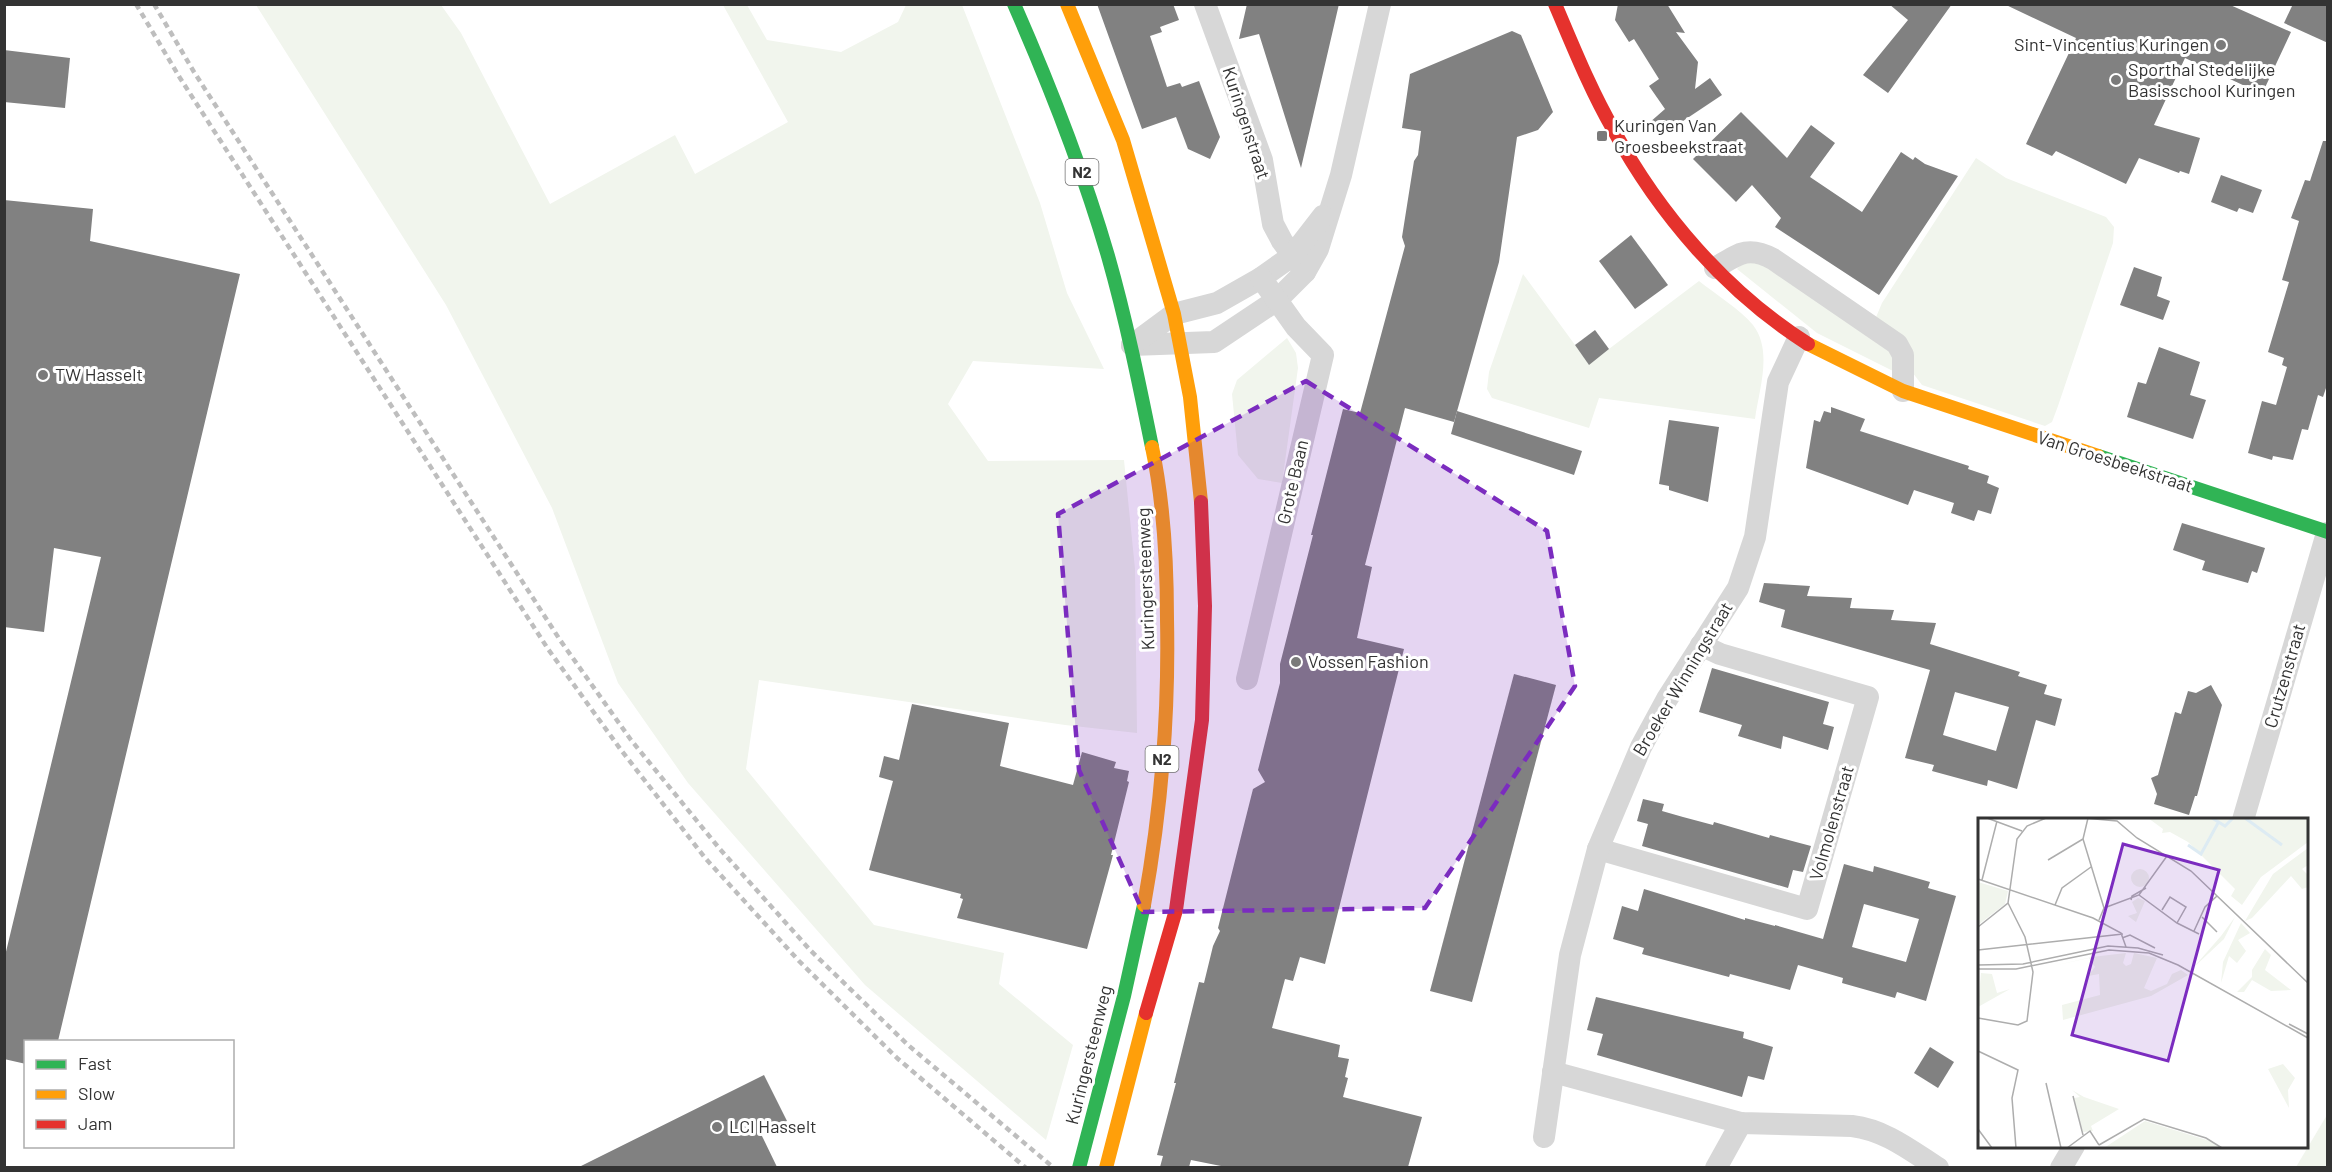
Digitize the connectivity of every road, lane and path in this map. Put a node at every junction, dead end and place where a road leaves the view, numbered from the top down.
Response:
1 (1014, 4) edge
2 (1067, 4) edge
3 (1205, 4) edge
4 (1380, 4) edge
5 (1555, 4) edge
6 (1298, 264) junction
7 (1714, 268) junction
8 (1261, 278) junction
9 (1277, 300) junction
10 (1174, 314) junction
11 (1798, 337) junction
12 (1180, 344) junction
13 (1132, 345) junction
14 (1903, 391) junction
15 (2327, 532) edge
16 (1701, 645) junction
17 (1247, 678) dead end
18 (2243, 818) edge
19 (1598, 849) junction
20 (1554, 1072) junction
21 (1741, 1123) junction
22 (1544, 1137) dead end
23 (2073, 1148) edge
24 (1079, 1167) edge
25 (1106, 1167) edge
26 (1716, 1167) edge
27 (1938, 1167) edge
28 (2061, 1167) edge

1 - 13 main road, Kuringersteenweg / N2
2 - 10 main road, N2
3 - 6 street, Kuringenstraat
4 - 6 street
5 - 7 main road, Van Groesbeekstraat
6 - 8 street
6 - 9 street
7 - 11 main road, Van Groesbeekstraat
7 - 14 street
8 - 9 street, Grote Baan
8 - 10 street
9 - 12 street
9 - 17 street, Grote Baan
10 - 12 main road, N2
10 - 13 street
11 - 14 main road, Van Groesbeekstraat
11 - 16 street, Broeker Winningstraat
12 - 13 street
12 - 25 main road, N2
13 - 24 main road, Kuringersteenweg / N2
14 - 15 main road, Van Groesbeekstraat
15 - 18 street, Crutzenstraat
16 - 19 street, Broeker Winningstraat
16 - 19 street, Volmolenstraat
19 - 20 street, Broeker Winningstraat
20 - 21 street
20 - 22 street, Broeker Winningstraat
21 - 26 street
21 - 27 street
23 - 28 street

